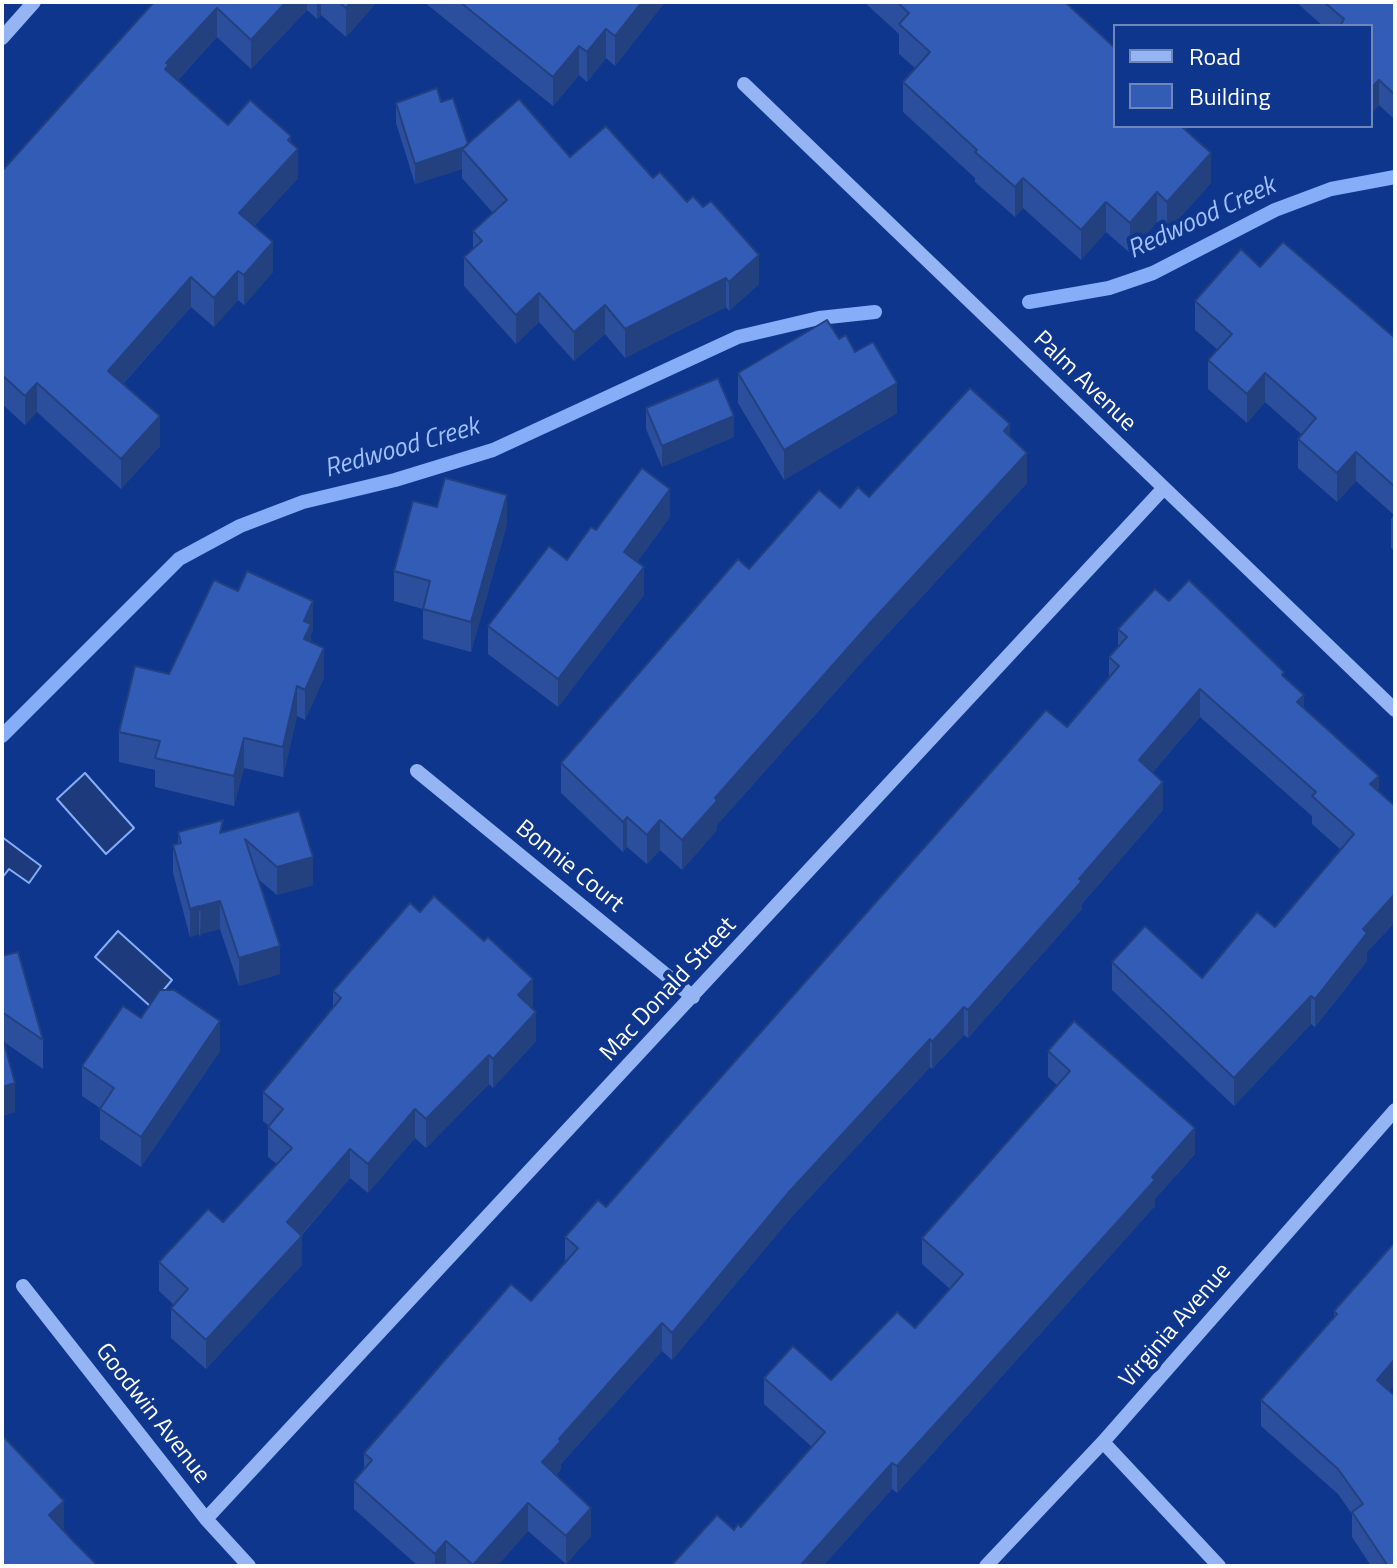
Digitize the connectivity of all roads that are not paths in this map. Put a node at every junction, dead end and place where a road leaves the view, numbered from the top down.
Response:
1 (34, 2) edge
2 (2, 38) edge
3 (744, 84) dead end
4 (1163, 489) junction
5 (1395, 710) edge
6 (417, 771) dead end
7 (693, 997) junction
8 (1395, 1110) edge
9 (23, 1286) dead end
10 (1103, 1442) junction
11 (206, 1519) junction
12 (249, 1566) edge
13 (986, 1566) edge
14 (1219, 1566) edge

1 - 2 street
3 - 4 street, Palm Avenue
4 - 5 street, Palm Avenue
4 - 7 street, Mac Donald Street
6 - 7 street, Bonnie Court
7 - 11 street, Mac Donald Street
8 - 10 street, Virginia Avenue
9 - 11 street, Goodwin Avenue
10 - 13 street, Virginia Avenue
10 - 14 street
11 - 12 street, Goodwin Avenue

